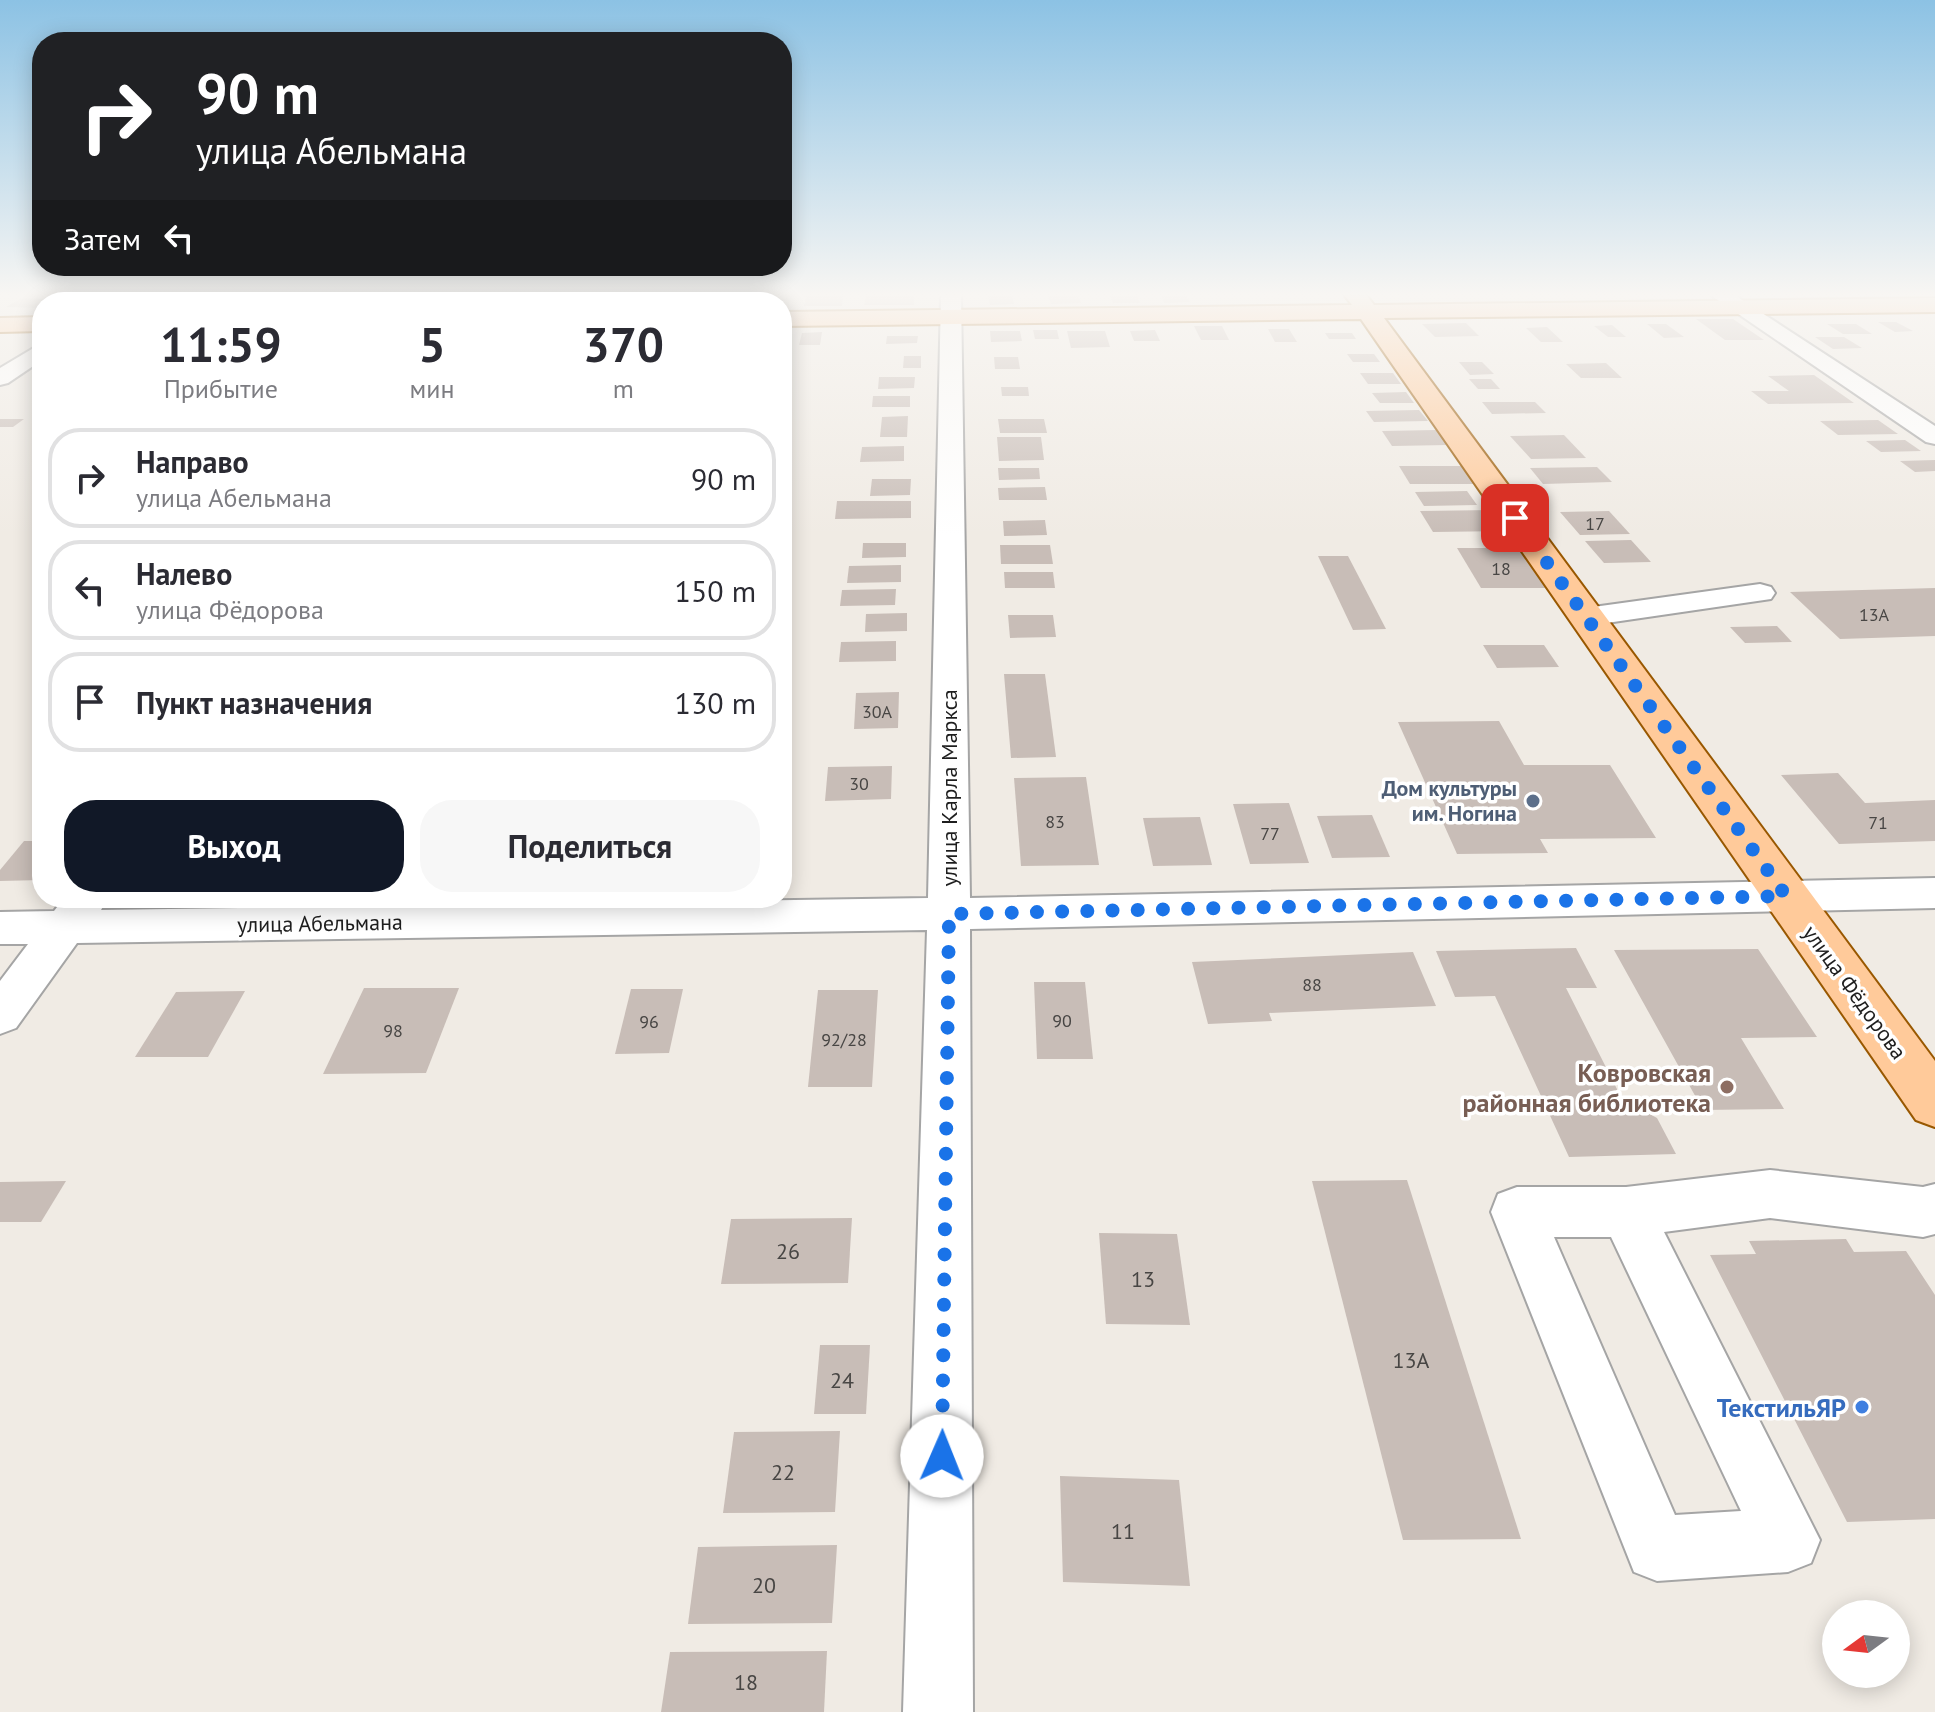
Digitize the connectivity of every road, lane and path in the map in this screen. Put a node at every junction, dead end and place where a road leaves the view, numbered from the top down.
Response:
1 (951, 376) edge
2 (1413, 376) edge
3 (1843, 376) edge
4 (1935, 437) edge
5 (1760, 593) dead end
6 (1586, 617) junction
7 (1935, 893) edge
8 (1786, 896) junction
9 (76, 913) edge
10 (949, 914) junction
11 (0, 928) edge
12 (0, 1015) edge
13 (1935, 1103) edge
14 (1626, 1212) junction
15 (1931, 1217) edge
16 (938, 1712) edge

1 - 10 street, улица Карла Маркса
2 - 6 main road, улица Фёдорова
3 - 4 street
5 - 6 street
6 - 8 main road, улица Фёдорова
7 - 8 street, улица Абельмана
8 - 10 street, улица Абельмана
8 - 13 main road, улица Фёдорова
9 - 10 street, улица Абельмана
9 - 11 street, улица Абельмана
9 - 12 street
10 - 16 street, улица Карла Маркса
14 - 14 street
14 - 15 street

